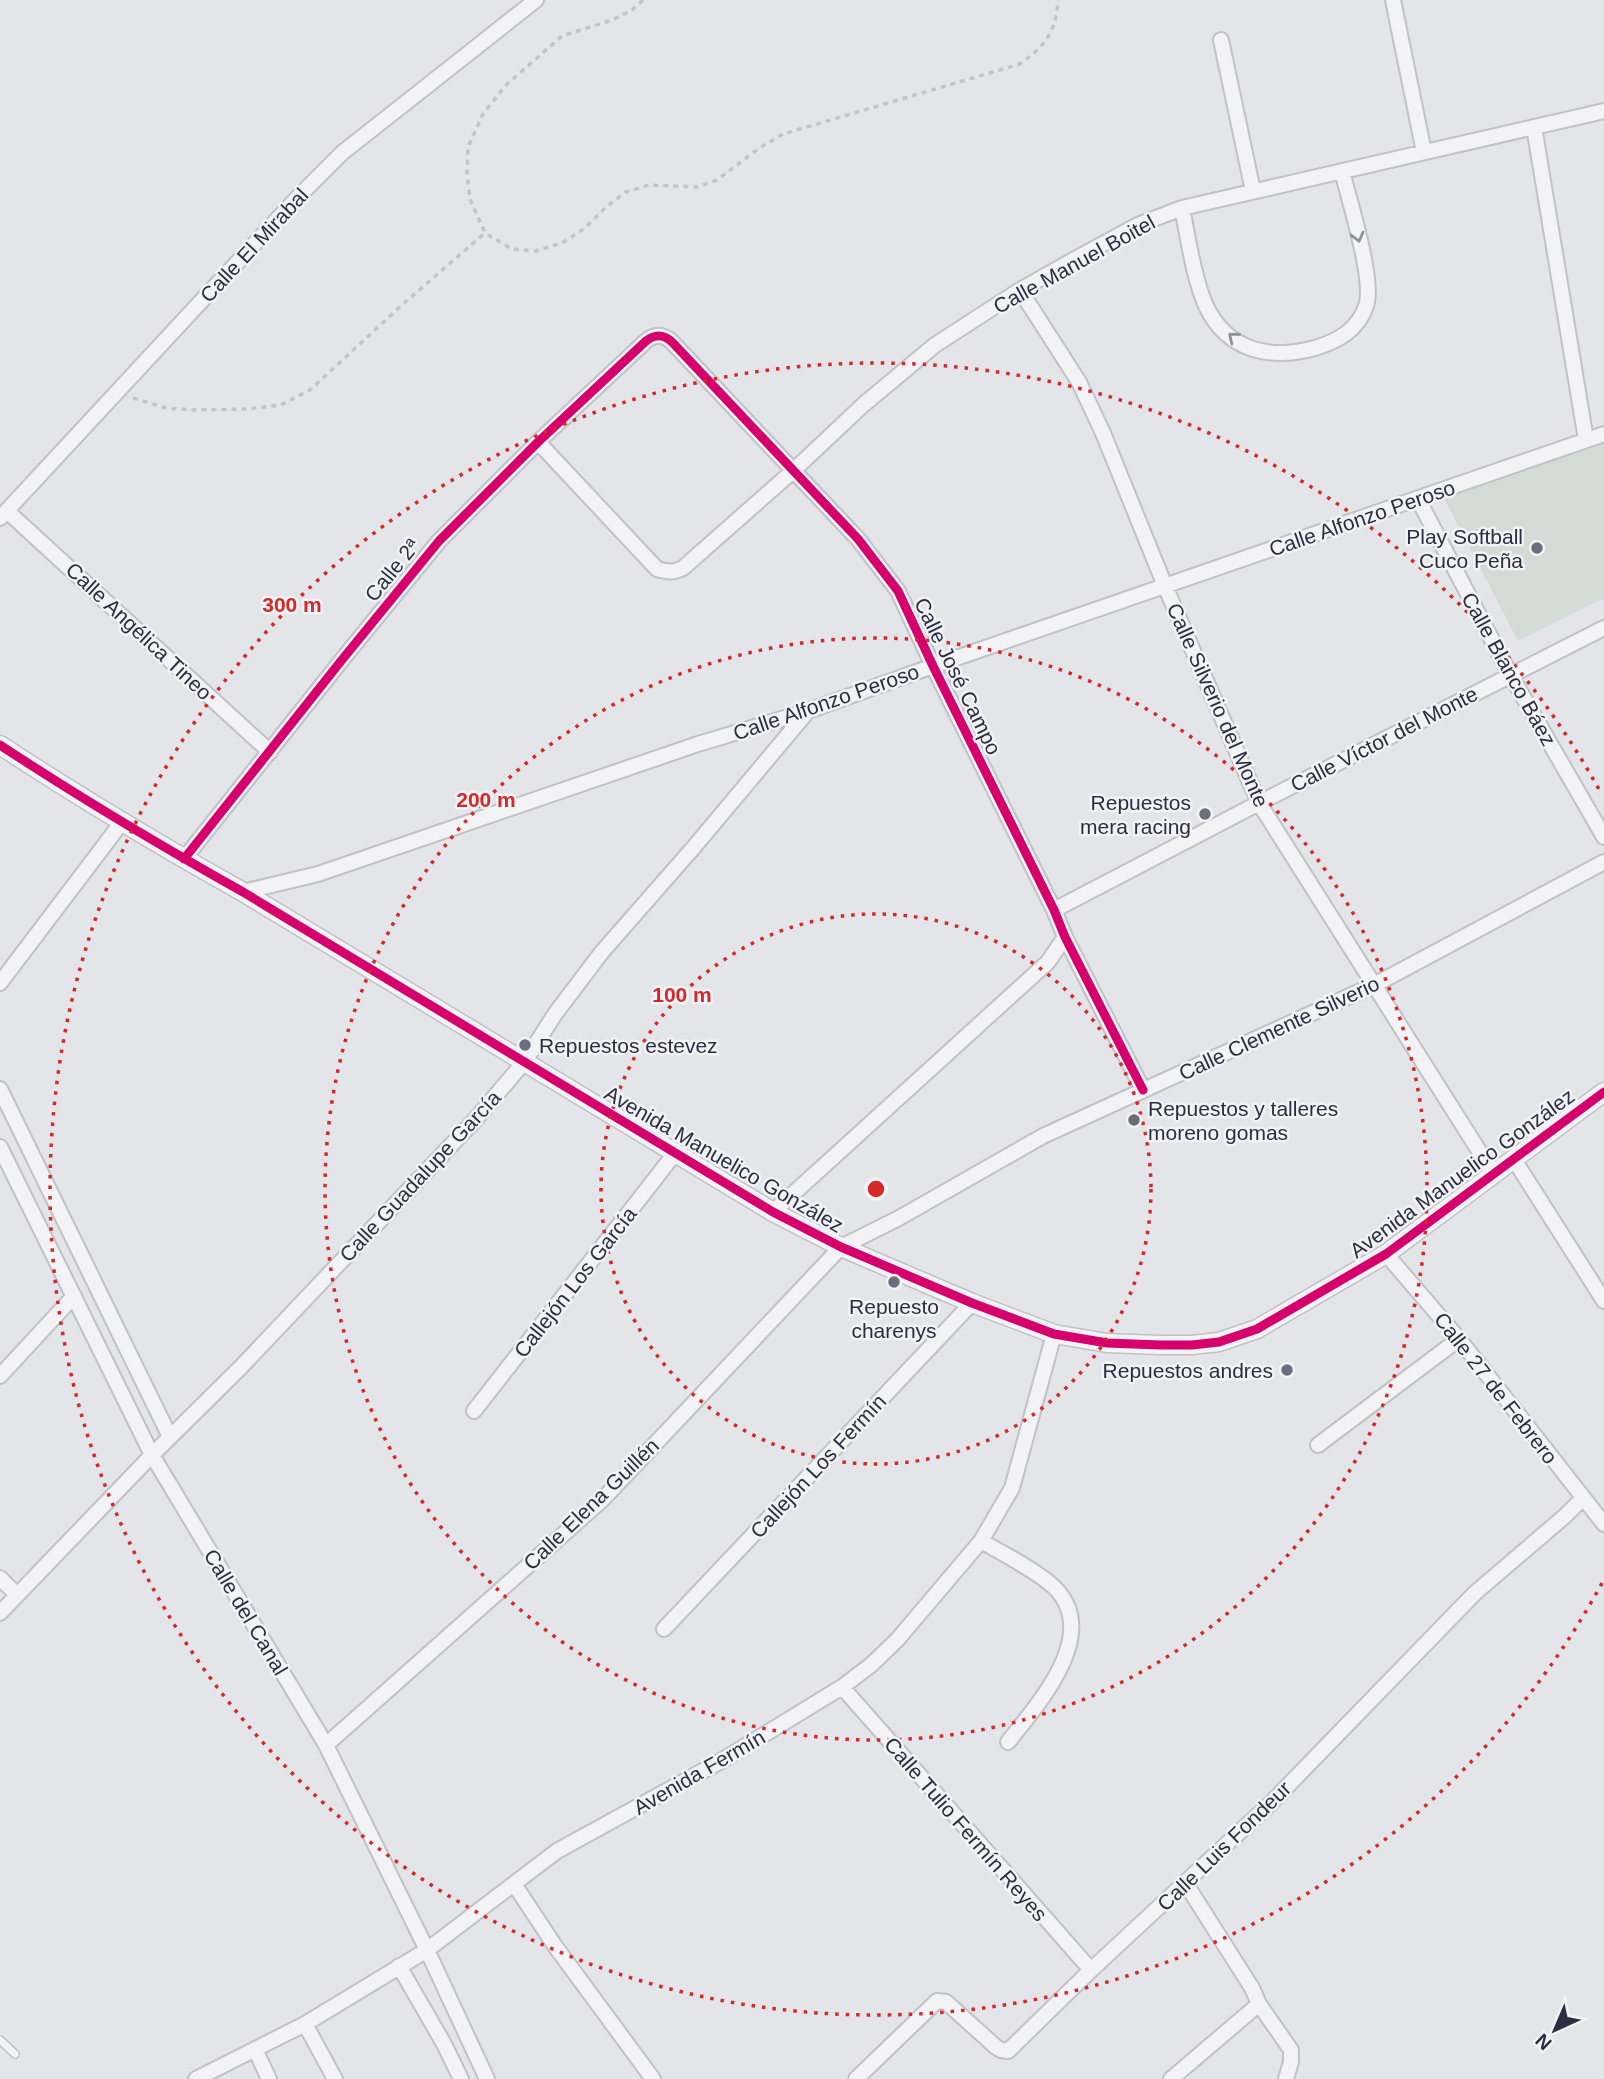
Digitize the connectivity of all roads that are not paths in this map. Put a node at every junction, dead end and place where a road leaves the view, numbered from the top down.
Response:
1 (536, 0) edge
2 (1393, 0) edge
3 (1221, 40) dead end
4 (1604, 111) edge
5 (1534, 127) junction
6 (1424, 152) junction
7 (1342, 170) junction
8 (1253, 191) junction
9 (1182, 208) junction
10 (1020, 290) junction
11 (659, 335) joint
12 (1604, 434) edge
13 (1586, 440) junction
14 (538, 442) junction
15 (794, 470) junction
16 (1418, 499) junction
17 (4, 514) edge
18 (1165, 586) junction
19 (1604, 628) edge
20 (933, 666) junction
21 (1510, 674) junction
22 (808, 711) junction
23 (0, 745) edge
24 (270, 752) junction
25 (1259, 803) junction
26 (122, 822) junction
27 (1604, 837) edge
28 (184, 859) junction
29 (1604, 862) edge
30 (243, 892) junction
31 (1054, 910) junction
32 (1065, 937) junction
33 (0, 983) edge
34 (1376, 984) junction
35 (525, 1061) junction
36 (0, 1089) edge
37 (1143, 1090) junction
38 (1604, 1092) edge
39 (0, 1147) edge
40 (676, 1152) junction
41 (1513, 1158) junction
42 (1493, 1173) junction
43 (773, 1212) junction
44 (841, 1247) junction
45 (1386, 1254) junction
46 (74, 1296) junction
47 (1604, 1301) edge
48 (972, 1303) junction
49 (1054, 1334) junction
50 (1459, 1339) junction
51 (0, 1376) edge
52 (474, 1411) dead end
53 (170, 1437) junction
54 (1318, 1446) dead end
55 (152, 1455) junction
56 (1583, 1498) junction
57 (1598, 1508) edge
58 (1604, 1524) edge
59 (981, 1541) junction
60 (0, 1578) edge
61 (17, 1595) junction
62 (0, 1613) edge
63 (664, 1629) dead end
64 (842, 1687) junction
65 (1008, 1742) dead end
66 (326, 1745) junction
67 (514, 1884) junction
68 (1186, 1884) junction
69 (427, 1950) junction
70 (400, 1966) junction
71 (1091, 1970) junction
72 (1259, 2004) junction
73 (305, 2024) junction
74 (0, 2040) edge
75 (255, 2049) junction
76 (15, 2054) dead end
77 (196, 2079) edge
78 (269, 2079) edge
79 (335, 2079) edge
80 (461, 2079) edge
81 (487, 2079) edge
82 (653, 2079) edge
83 (856, 2079) edge
84 (1171, 2079) edge
85 (1286, 2079) edge

1 - 17 street, Calle El Mirabal
2 - 6 street
3 - 8 street
4 - 5 street, Calle Manuel Boitel
5 - 6 street, Calle Manuel Boitel
5 - 13 street
6 - 7 street, Calle Manuel Boitel
7 - 8 street, Calle Manuel Boitel
7 -> 9 street
8 - 9 street, Calle Manuel Boitel
9 - 10 street, Calle Manuel Boitel
10 - 15 street, Calle Manuel Boitel
10 - 18 street, Calle Silverio del Monte
11 - 14 street, Calle 2ª
11 - 15 street, Calle José Campo
12 - 13 street, Calle Alfonzo Peroso
13 - 16 street, Calle Alfonzo Peroso
14 - 15 street, Calle Manuel Boitel
14 - 24 street, Calle 2ª
15 - 20 street, Calle José Campo
16 - 18 street, Calle Alfonzo Peroso
16 - 21 street, Calle Blanco Báez
17 - 24 street, Calle Angélica Tineo
18 - 20 street, Calle Alfonzo Peroso
18 - 25 street, Calle Silverio del Monte
19 - 21 street, Calle Víctor del Monte
20 - 22 street, Calle Alfonzo Peroso
20 - 31 street, Calle José Campo
21 - 25 street, Calle Víctor del Monte
21 - 27 street, Calle Blanco Báez
22 - 30 street, Calle Alfonzo Peroso
22 - 35 street, Calle Guadalupe García
23 - 26 street, Avenida Manuelico González
24 - 28 street, Calle 2ª
25 - 31 street, Calle Víctor del Monte
25 - 34 street, Calle Silverio del Monte
26 - 28 street, Avenida Manuelico González
26 - 33 street
28 - 30 street, Avenida Manuelico González
29 - 34 street, Calle Clemente Silverio
30 - 35 street, Avenida Manuelico González
31 - 32 street, Calle José Campo
32 - 37 street, Calle José Campo
32 - 43 street
34 - 37 street, Calle Clemente Silverio
34 - 42 street, Calle Silverio del Monte
35 - 40 street, Avenida Manuelico González
35 - 53 street, Calle Guadalupe García
36 - 53 street
37 - 44 street, Calle Clemente Silverio
38 - 41 street, Avenida Manuelico González
39 - 46 street, Calle del Canal
40 - 43 street, Avenida Manuelico González
40 - 52 street, Callejón Los García
41 - 42 street, Avenida Manuelico González
41 - 47 street
42 - 45 street, Avenida Manuelico González
43 - 44 street, Avenida Manuelico González
44 - 48 street, Avenida Manuelico González
44 - 66 street, Calle Elena Guillén
45 - 49 street, Avenida Manuelico González
45 - 50 street, Calle 27 de Febrero
46 - 51 street
46 - 55 street, Calle del Canal
48 - 49 street, Avenida Manuelico González
48 - 63 street, Callejón Los Fermín
49 - 59 street, Avenida Fermín
50 - 54 street
50 - 56 street, Calle 27 de Febrero
53 - 55 street, Calle Guadalupe García
55 - 61 street, Calle Guadalupe García
55 - 66 street, Calle del Canal
56 - 57 street, Calle 27 de Febrero
56 - 68 street, Calle Luis Fondeur
57 - 58 street, Calle 27 de Febrero
59 - 64 street, Avenida Fermín
59 - 65 street
60 - 61 street
61 - 62 street, Calle Guadalupe García
64 - 67 street, Avenida Fermín
64 - 71 street, Calle Tulio Fermín Reyes
66 - 69 street, Calle del Canal
67 - 69 street, Avenida Fermín
67 - 82 street
68 - 71 street, Calle Luis Fondeur
68 - 72 street
69 - 70 street, Avenida Fermín
69 - 81 street, Calle del Canal
70 - 73 street, Avenida Fermín
70 - 80 street
71 - 83 street, Calle Luis Fondeur
72 - 84 street
72 - 85 street
73 - 75 street, Avenida Fermín
73 - 79 street
74 - 76 lane
75 - 77 street, Avenida Fermín
75 - 78 street

